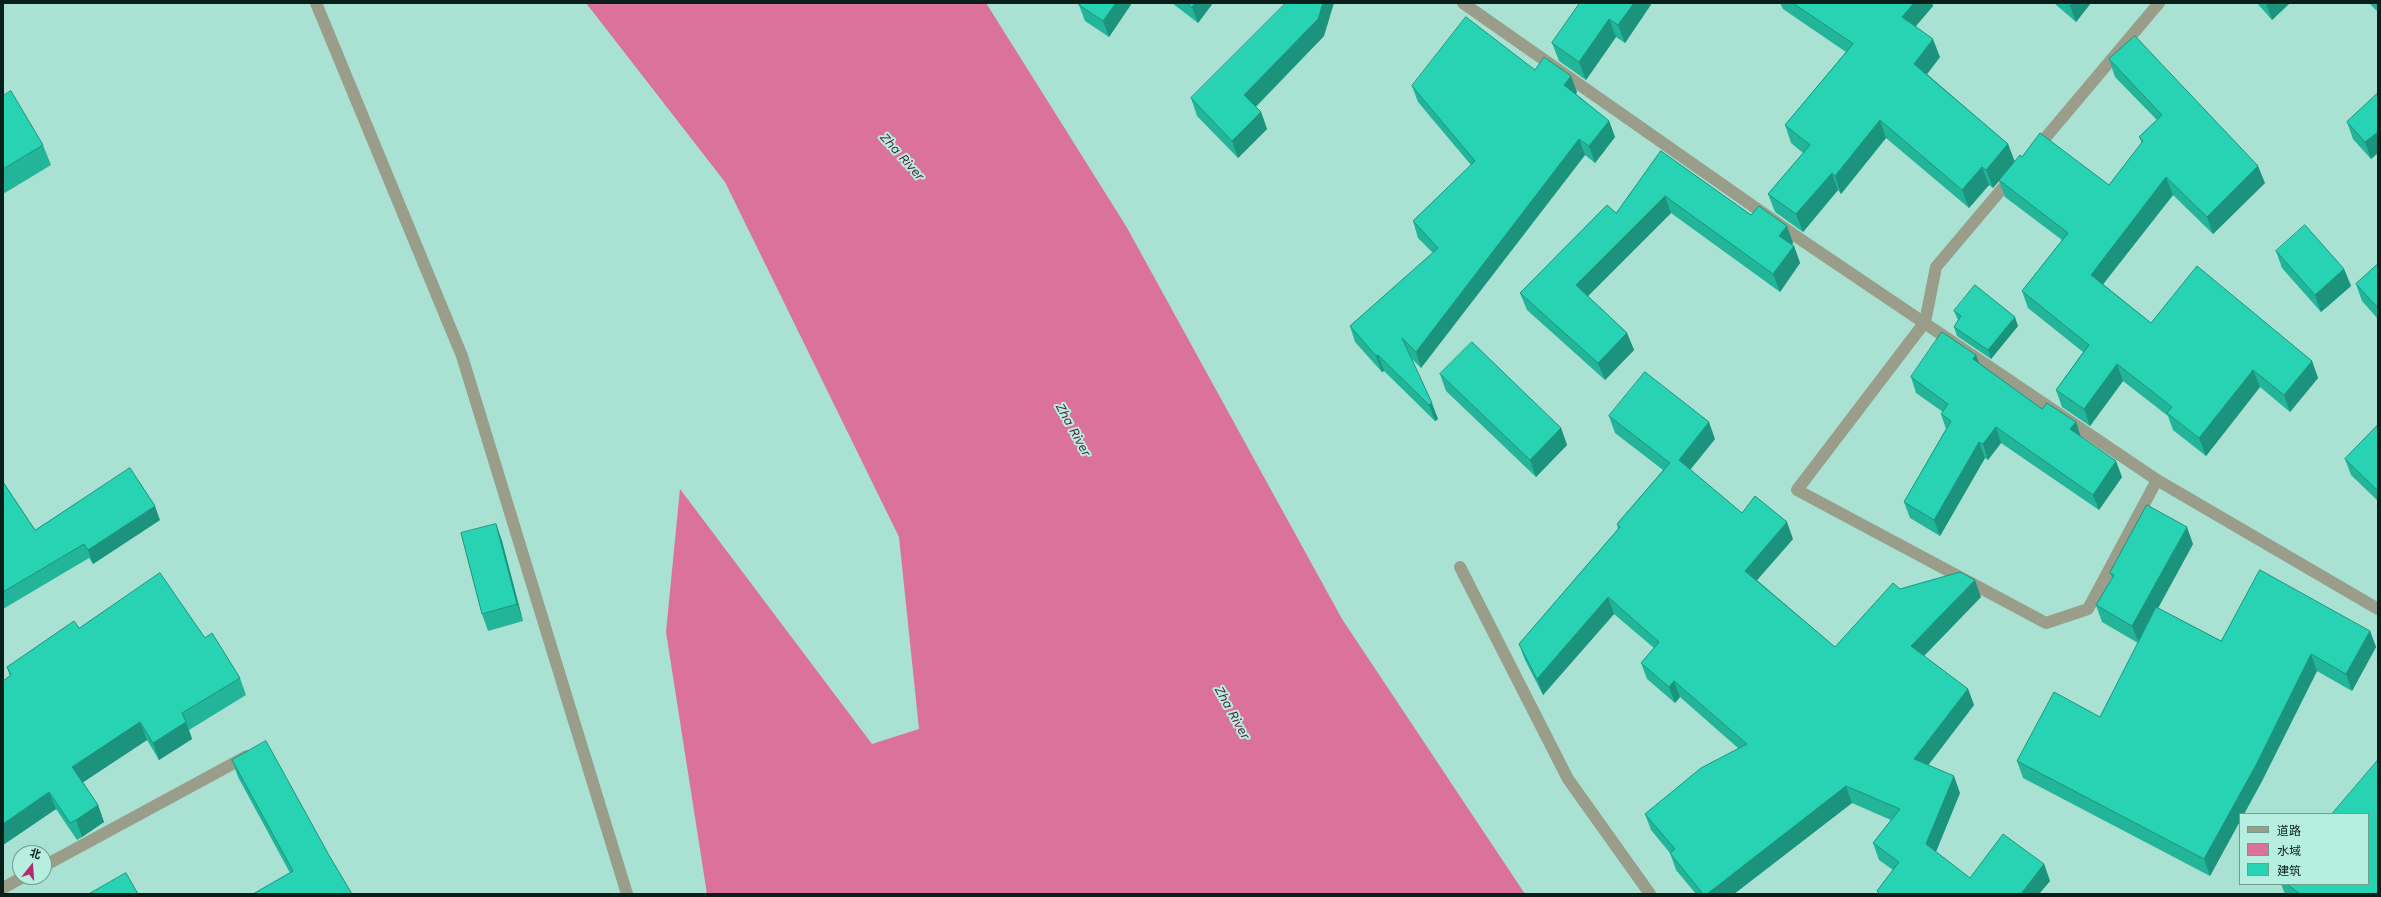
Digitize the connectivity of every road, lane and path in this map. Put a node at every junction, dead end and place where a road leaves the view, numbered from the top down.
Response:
1 (316, 3) edge
2 (1463, 3) edge
3 (2159, 3) edge
4 (1925, 322) junction
5 (2157, 480) junction
6 (1460, 567) dead end
7 (2378, 609) edge
8 (258, 751) edge
9 (52, 862) edge
10 (12, 883) edge
11 (3, 888) edge
12 (628, 894) edge
13 (1650, 894) edge

1 - 12 street
2 - 4 street
3 - 4 street
4 - 5 street
4 - 5 street
5 - 7 street
6 - 13 street
8 - 9 street
10 - 11 street

